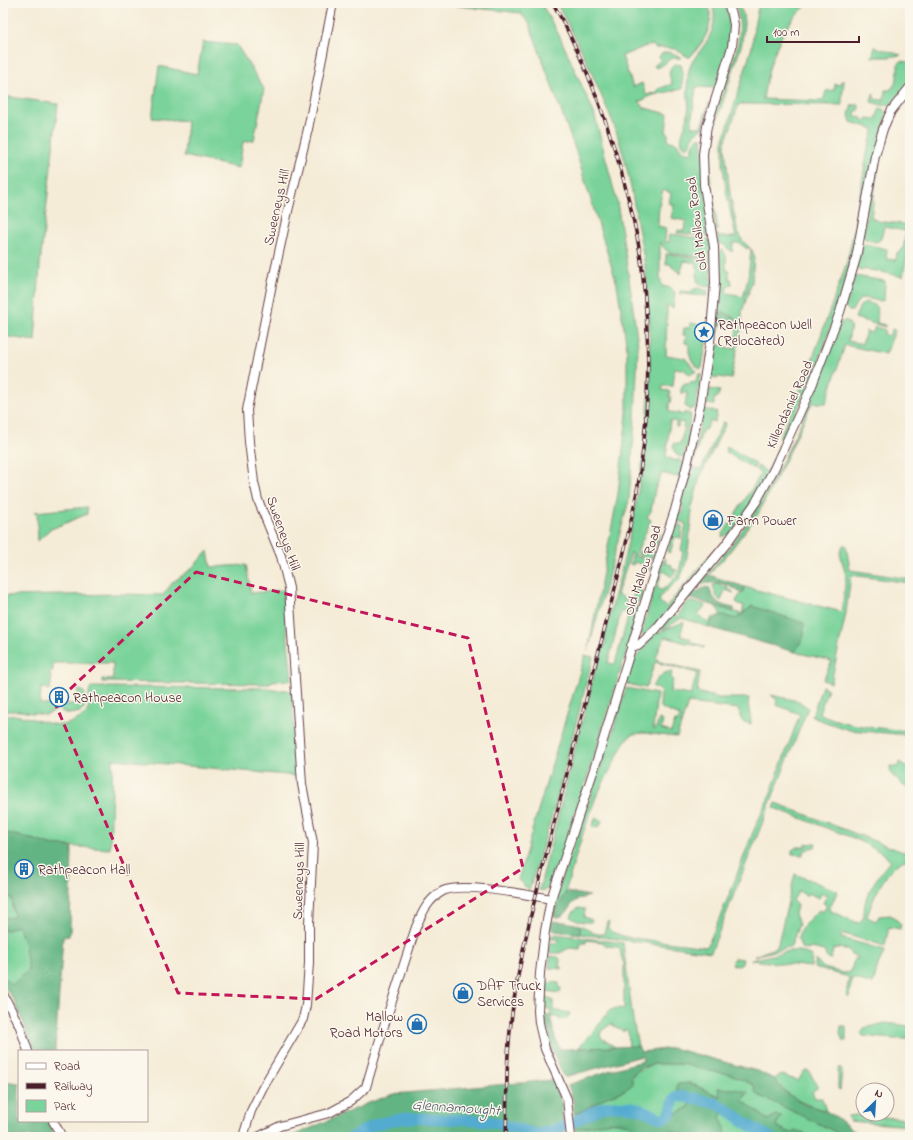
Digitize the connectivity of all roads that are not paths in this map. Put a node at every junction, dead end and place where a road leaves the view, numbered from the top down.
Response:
1 (333, 3) edge
2 (727, 3) edge
3 (910, 87) edge
4 (631, 646) junction
5 (551, 899) junction
6 (3, 994) edge
7 (28, 1050) edge
8 (54, 1122) edge
9 (62, 1137) edge
10 (243, 1137) edge
11 (258, 1137) edge
12 (571, 1137) edge

1 - 10 street, Sweeneys Hill
2 - 4 street, Old Mallow Road
3 - 4 street, Killendaniel Road
4 - 5 street, Old Mallow Road
5 - 11 street
5 - 12 street, Old Mallow Road
6 - 7 street
8 - 9 street

